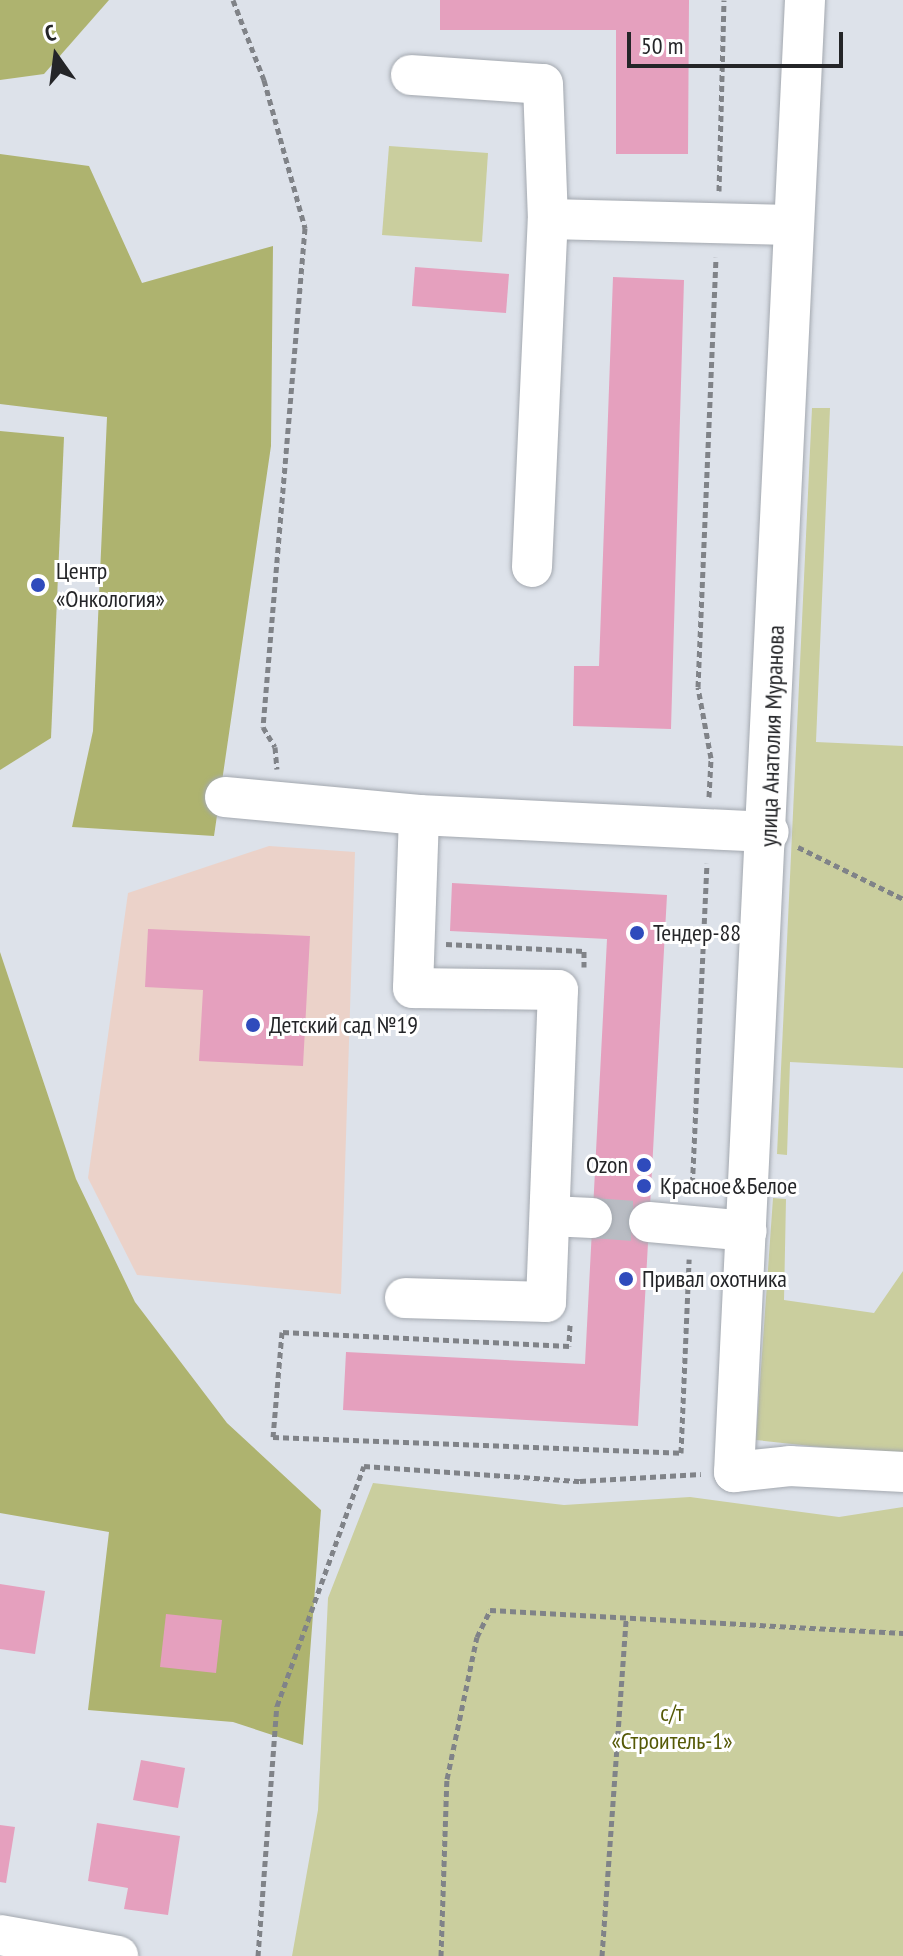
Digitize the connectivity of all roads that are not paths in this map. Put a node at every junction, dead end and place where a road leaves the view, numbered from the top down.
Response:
1 (805, 0) edge
2 (411, 75) dead end
3 (548, 219) junction
4 (791, 225) junction
5 (532, 567) dead end
6 (225, 797) dead end
7 (419, 815) junction
8 (769, 832) junction
9 (550, 1216) junction
10 (592, 1218) tunnel mouth
11 (649, 1222) tunnel mouth
12 (747, 1231) junction
13 (405, 1298) dead end
14 (903, 1472) edge
15 (0, 1935) edge
16 (118, 1956) edge

1 - 4 street, улица Анатолия Муранова
2 - 3 street
3 - 4 street
3 - 5 street
4 - 8 street, улица Анатолия Муранова
6 - 7 street
7 - 8 street
7 - 9 street
8 - 12 street, улица Анатолия Муранова
9 - 10 street
9 - 13 street
11 - 12 street
12 - 14 street, улица Анатолия Муранова
15 - 16 street

